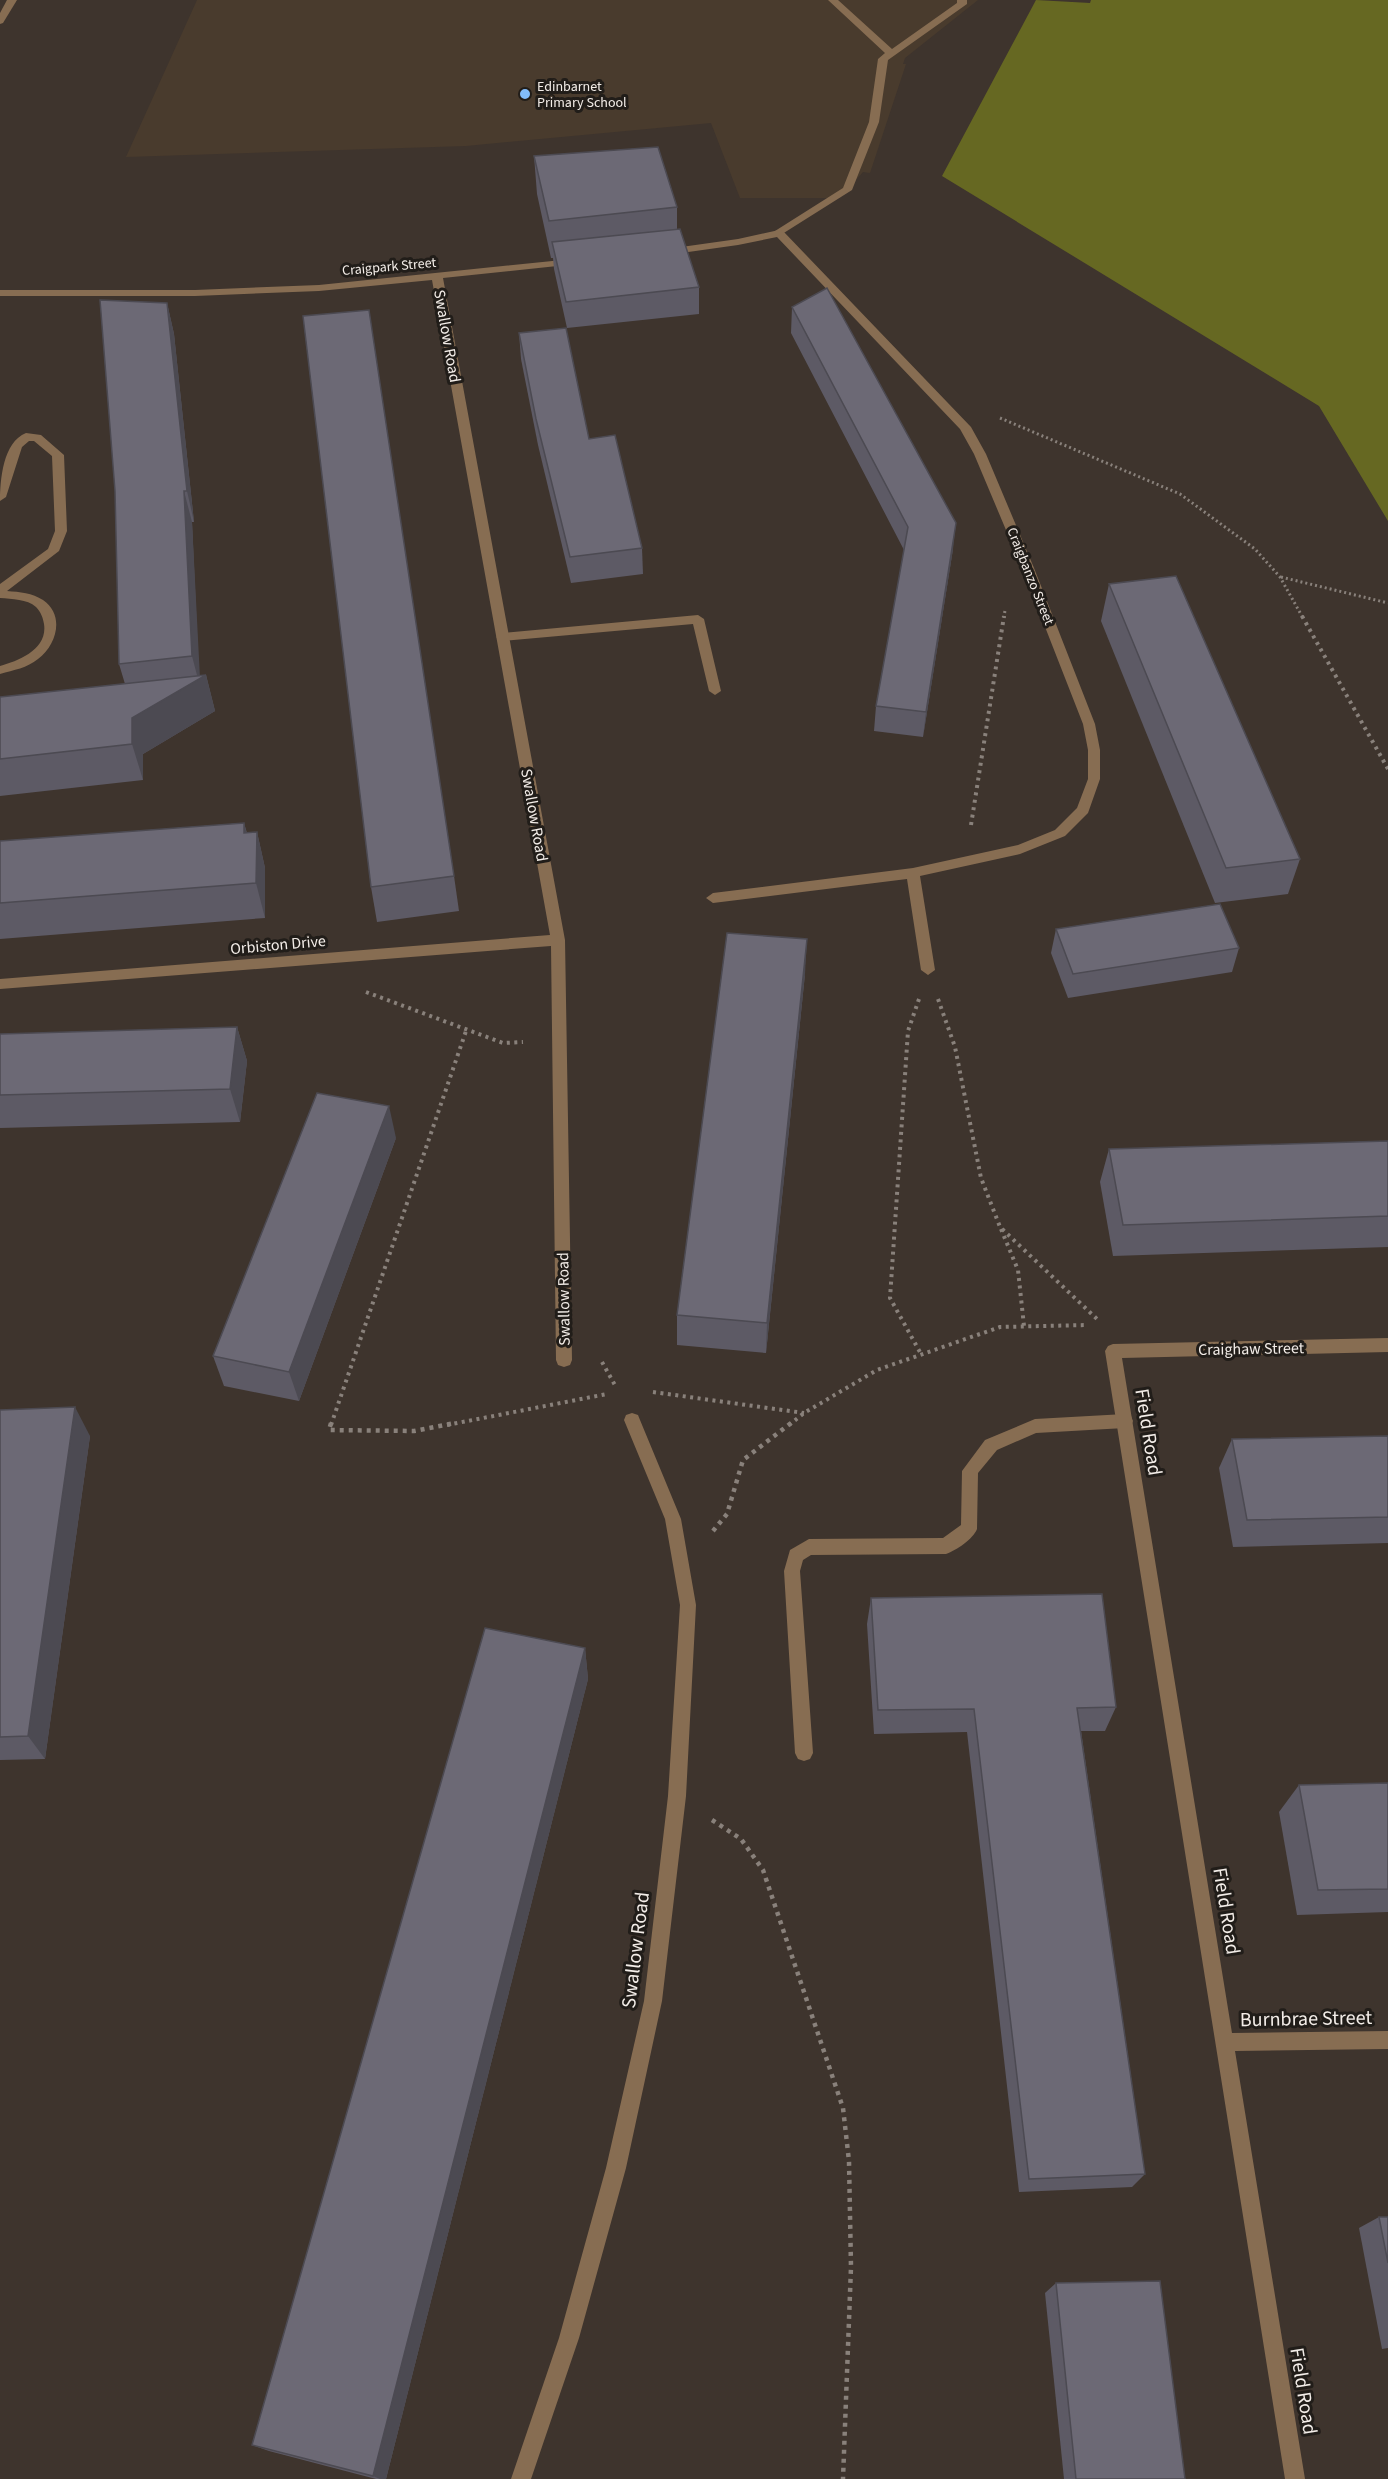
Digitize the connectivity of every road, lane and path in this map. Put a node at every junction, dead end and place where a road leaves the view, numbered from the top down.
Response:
1 (12, 0) edge
2 (833, 0) edge
3 (962, 0) edge
4 (0, 21) edge
5 (891, 53) junction
6 (779, 233) junction
7 (655, 253) edge
8 (586, 260) edge
9 (437, 276) junction
10 (0, 293) edge
11 (944, 403) junction
12 (0, 497) edge
13 (1028, 568) junction
14 (1280, 577) junction
15 (0, 590) edge
16 (0, 594) edge
17 (1388, 603) edge
18 (502, 637) junction
19 (0, 670) edge
20 (715, 691) dead end
21 (1388, 769) edge
22 (965, 861) junction
23 (914, 873) junction
24 (712, 897) dead end
25 (558, 940) junction
26 (928, 970) junction
27 (0, 984) edge
28 (360, 990) dead end
29 (466, 1030) junction
30 (560, 1039) junction
31 (1000, 1227) junction
32 (1024, 1326) junction
33 (1388, 1345) edge
34 (1113, 1351) joint
35 (921, 1354) junction
36 (564, 1359) dead end
37 (645, 1391) dead end
38 (608, 1394) dead end
39 (804, 1413) junction
40 (632, 1420) dead end
41 (1125, 1421) junction
42 (727, 1514) dead end
43 (804, 1753) dead end
44 (677, 1796) junction
45 (1388, 2040) edge
46 (1225, 2042) junction
47 (521, 2479) edge
48 (843, 2479) edge
49 (1295, 2479) edge

1 - 4 street
2 - 5 street
3 - 5 street
5 - 6 street
6 - 7 street
6 - 11 street, Craigbanzo Street
8 - 9 street, Craigpark Street
9 - 10 street, Craigpark Street
9 - 18 street, Swallow Road
11 - 13 street, Craigbanzo Street
11 - 14 path
12 - 15 street
13 - 22 path
13 - 22 street, Craigbanzo Street
14 - 17 path
14 - 21 path
16 - 19 street
18 - 20 street
18 - 25 street, Swallow Road
22 - 23 street, Craigbanzo Street
23 - 24 street, Craigbanzo Street
23 - 26 street
25 - 27 street, Orbiston Drive
25 - 30 street, Swallow Road
26 - 31 path
26 - 35 path
28 - 29 path
29 - 30 path
29 - 38 path
30 - 36 street, Swallow Road
31 - 32 path
31 - 32 path
32 - 35 path
33 - 34 street, Craighaw Street
34 - 41 street, Field Road
35 - 39 path
37 - 39 path
39 - 42 path
40 - 44 street, Swallow Road
41 - 43 street
41 - 46 street, Field Road
44 - 47 street, Swallow Road
44 - 48 path
45 - 46 street, Burnbrae Street
46 - 49 street, Field Road

